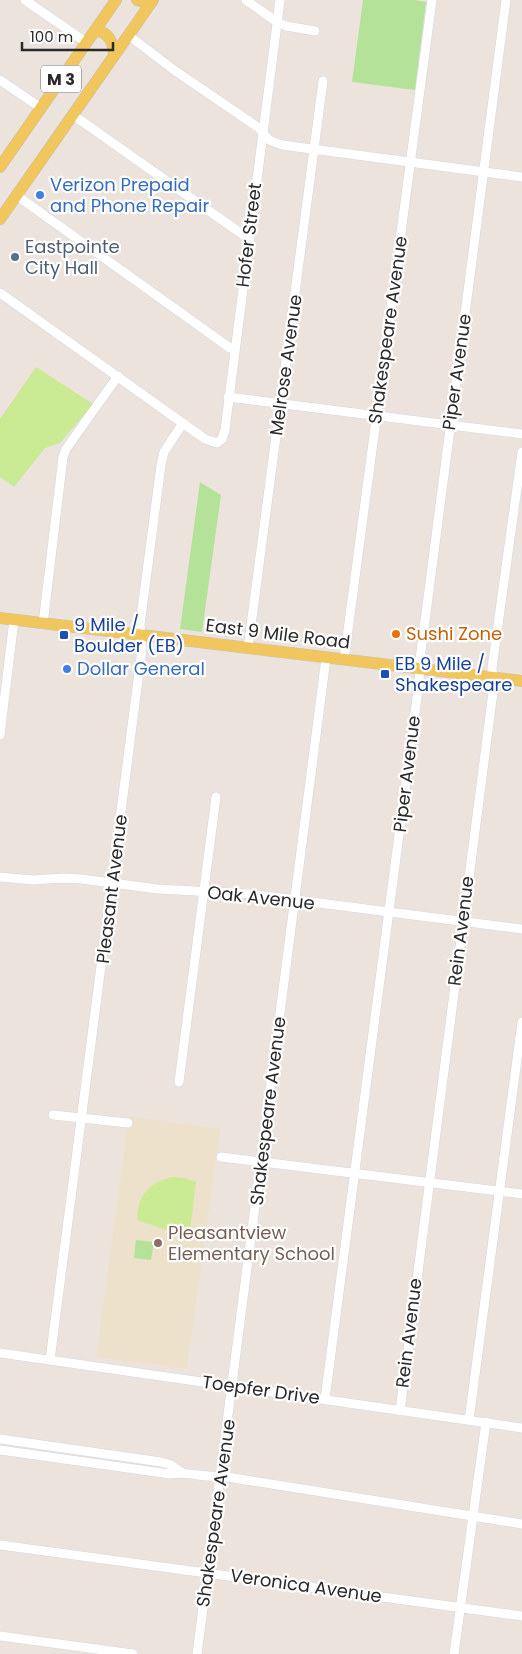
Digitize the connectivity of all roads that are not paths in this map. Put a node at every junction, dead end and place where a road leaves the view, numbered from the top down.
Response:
1 (25, 0) edge
2 (116, 0) edge
3 (137, 0) edge
4 (246, 0) edge
5 (280, 0) edge
6 (432, 0) edge
7 (506, 0) edge
8 (151, 2) edge
9 (277, 22) junction
10 (95, 30) junction
11 (315, 31) dead end
12 (128, 35) junction
13 (87, 43) junction
14 (114, 56) junction
15 (0, 80) edge
16 (323, 81) dead end
17 (41, 108) junction
18 (73, 115) junction
19 (262, 132) junction
20 (314, 150) junction
21 (410, 163) junction
22 (0, 167) edge
23 (484, 173) junction
24 (522, 177) edge
25 (16, 195) junction
26 (0, 219) edge
27 (249, 239) junction
28 (0, 293) edge
29 (235, 349) junction
30 (118, 376) junction
31 (228, 397) junction
32 (281, 403) junction
33 (376, 416) junction
34 (183, 423) junction
35 (451, 424) junction
36 (522, 434) edge
37 (522, 452) edge
38 (0, 618) edge
39 (14, 620) junction
40 (42, 624) junction
41 (140, 635) junction
42 (248, 648) junction
43 (326, 658) junction
44 (344, 660) junction
45 (420, 669) junction
46 (492, 678) junction
47 (522, 681) edge
48 (0, 735) edge
49 (216, 797) dead end
50 (0, 877) edge
51 (112, 884) junction
52 (203, 892) junction
53 (295, 900) junction
54 (389, 912) junction
55 (463, 921) junction
56 (522, 928) edge
57 (522, 1022) edge
58 (179, 1082) dead end
59 (53, 1114) dead end
60 (82, 1117) junction
61 (128, 1123) dead end
62 (222, 1157) dead end
63 (262, 1161) junction
64 (355, 1173) junction
65 (429, 1182) junction
66 (500, 1192) junction
67 (522, 1194) edge
68 (0, 1353) edge
69 (50, 1360) junction
70 (233, 1386) junction
71 (326, 1399) junction
72 (400, 1410) junction
73 (469, 1420) junction
74 (486, 1422) junction
75 (522, 1428) edge
76 (0, 1439) edge
77 (0, 1450) edge
78 (181, 1472) junction
79 (221, 1476) junction
80 (472, 1517) junction
81 (522, 1524) edge
82 (0, 1545) edge
83 (208, 1573) junction
84 (460, 1606) junction
85 (522, 1616) edge
86 (0, 1636) edge
87 (133, 1654) edge
88 (197, 1654) edge
89 (454, 1654) edge

1 - 13 street
2 - 10 main road, M 3
3 - 8 main road
4 - 9 street
5 - 9 street, Hofer Street
6 - 21 street, Shakespeare Avenue
7 - 23 street, Piper Avenue
8 - 12 main road, M 3
9 - 11 street
9 - 19 street, Hofer Street
10 - 13 main road, M 3
10 - 14 main road
12 - 14 main road, M 3
12 - 19 street
13 - 17 main road, M 3
14 - 18 main road, M 3
15 - 17 street
16 - 20 street, Melrose Avenue
17 - 22 main road, M 3
18 - 25 main road, M 3
18 - 27 street
19 - 20 street
19 - 27 street, Hofer Street
20 - 21 street
20 - 32 street, Melrose Avenue
21 - 23 street
21 - 33 street, Shakespeare Avenue
23 - 24 street
23 - 35 street, Piper Avenue
25 - 26 main road, M 3
25 - 29 street
27 - 29 street, Hofer Street
28 - 30 street
29 - 31 street, Hofer Street
30 - 34 street
30 - 40 street
31 - 32 street
31 - 34 street, Hofer Street
32 - 33 street
32 - 42 street, Melrose Avenue
33 - 35 street
33 - 44 street, Shakespeare Avenue
34 - 41 street, Pleasant Avenue
35 - 36 street
35 - 45 street, Piper Avenue
37 - 46 street, Rein Avenue
38 - 39 main road, East 9 Mile Road
39 - 40 main road, East 9 Mile Road
39 - 48 street
40 - 41 main road, East 9 Mile Road
41 - 42 main road, East 9 Mile Road
41 - 51 street, Pleasant Avenue
42 - 43 main road, East 9 Mile Road
43 - 44 main road, East 9 Mile Road
43 - 53 street, Shakespeare Avenue
44 - 45 main road, East 9 Mile Road
45 - 46 main road, East 9 Mile Road
45 - 54 street, Piper Avenue
46 - 47 main road, East 9 Mile Road
46 - 55 street, Rein Avenue
49 - 52 street
50 - 51 street, Oak Avenue
51 - 52 street, Oak Avenue
51 - 60 street, Pleasant Avenue
52 - 53 street, Oak Avenue
52 - 58 street
53 - 54 street, Oak Avenue
53 - 63 street, Shakespeare Avenue
54 - 55 street, Oak Avenue
54 - 64 street, Piper Avenue
55 - 56 street, Oak Avenue
55 - 65 street, Rein Avenue
57 - 66 street
59 - 60 street
60 - 61 street
60 - 69 street, Pleasant Avenue
62 - 63 street
63 - 64 street
63 - 70 street, Shakespeare Avenue
64 - 65 street
64 - 71 street, Piper Avenue
65 - 66 street
65 - 72 street, Rein Avenue
66 - 67 street
66 - 73 street
68 - 69 street, Toepfer Drive
69 - 70 street, Toepfer Drive
70 - 71 street, Toepfer Drive
70 - 79 street, Shakespeare Avenue
71 - 72 street, Toepfer Drive
72 - 73 street, Toepfer Drive
73 - 74 street, Toepfer Drive
74 - 75 street, Toepfer Drive
74 - 80 street
76 - 78 street
77 - 78 street
78 - 79 street
79 - 80 street
79 - 83 street, Shakespeare Avenue
80 - 81 street
80 - 84 street
82 - 83 street, Veronica Avenue
83 - 84 street, Veronica Avenue
83 - 88 street, Shakespeare Avenue
84 - 85 street, Veronica Avenue
84 - 89 street
86 - 87 street

